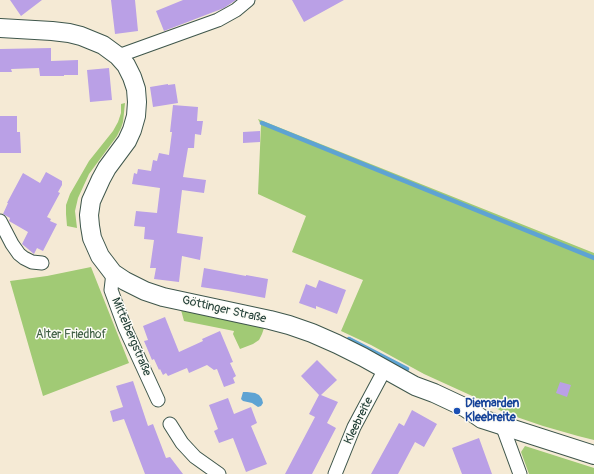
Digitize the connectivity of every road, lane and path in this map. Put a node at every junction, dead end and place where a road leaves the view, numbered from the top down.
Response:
1 (248, 0) edge
2 (0, 28) edge
3 (118, 56) junction
4 (0, 221) edge
5 (42, 263) dead end
6 (113, 272) junction
7 (385, 369) junction
8 (158, 400) dead end
9 (170, 424) dead end
10 (502, 426) junction
11 (594, 455) edge
12 (205, 470) edge
13 (219, 474) edge
14 (335, 474) edge
15 (520, 474) edge

1 - 3 street
2 - 3 street, Göttinger Straße
3 - 6 street, Göttinger Straße
4 - 5 street
6 - 7 street, Göttinger Straße
6 - 8 street, Mittelbergstraße
7 - 10 street, Göttinger Straße
7 - 14 street, Kleebreite
9 - 12 street
10 - 11 street, Göttinger Straße
10 - 15 street
12 - 13 street

